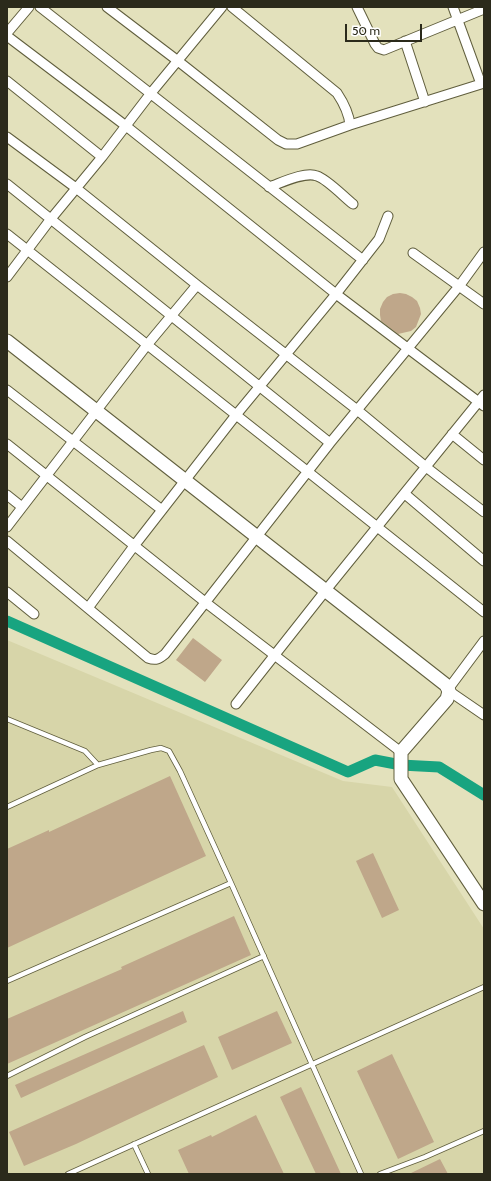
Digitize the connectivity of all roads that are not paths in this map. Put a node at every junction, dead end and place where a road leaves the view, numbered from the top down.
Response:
1 (29, 7) edge
2 (40, 7) edge
3 (108, 7) edge
4 (222, 7) edge
5 (232, 7) edge
6 (357, 7) edge
7 (453, 7) edge
8 (484, 9) edge
9 (458, 19) junction
10 (7, 35) edge
11 (405, 41) junction
12 (178, 61) junction
13 (7, 81) edge
14 (483, 84) edge
15 (151, 93) junction
16 (424, 102) junction
17 (350, 125) junction
18 (126, 126) junction
19 (7, 137) edge
20 (102, 157) junction
21 (7, 184) edge
22 (269, 187) junction
23 (76, 188) junction
24 (353, 204) dead end
25 (388, 216) dead end
26 (50, 220) junction
27 (7, 234) edge
28 (28, 250) junction
29 (484, 252) edge
30 (413, 253) dead end
31 (363, 260) junction
32 (7, 277) edge
33 (197, 285) junction
34 (460, 285) junction
35 (336, 294) junction
36 (484, 304) edge
37 (171, 315) junction
38 (7, 341) edge
39 (147, 345) junction
40 (407, 347) junction
41 (286, 355) junction
42 (260, 386) junction
43 (7, 390) edge
44 (482, 401) edge
45 (356, 409) junction
46 (96, 411) junction
47 (236, 415) junction
48 (452, 434) junction
49 (73, 440) junction
50 (330, 443) junction
51 (7, 444) edge
52 (484, 460) edge
53 (426, 467) junction
54 (307, 471) junction
55 (46, 475) junction
56 (186, 481) junction
57 (405, 494) junction
58 (7, 495) edge
59 (22, 507) junction
60 (162, 510) junction
61 (484, 512) edge
62 (7, 527) edge
63 (377, 528) junction
64 (257, 536) junction
65 (7, 541) edge
66 (134, 546) junction
67 (484, 561) edge
68 (326, 590) junction
69 (7, 592) edge
70 (205, 602) junction
71 (88, 608) junction
72 (484, 612) edge
73 (34, 614) dead end
74 (484, 641) edge
75 (274, 655) junction
76 (449, 689) junction
77 (236, 704) dead end
78 (484, 715) edge
79 (7, 719) edge
80 (401, 752) junction
81 (98, 765) junction
82 (7, 807) edge
83 (231, 883) junction
84 (484, 904) edge
85 (264, 956) junction
86 (7, 981) edge
87 (484, 989) edge
88 (311, 1065) junction
89 (7, 1076) edge
90 (484, 1131) edge
91 (134, 1144) junction
92 (68, 1174) edge
93 (148, 1174) edge
94 (360, 1174) edge
95 (380, 1174) edge

1 - 10 street
2 - 15 street
3 - 12 street
4 - 12 street
5 - 17 street
6 - 11 street
7 - 9 street
8 - 9 street
9 - 11 street
9 - 14 street
10 - 18 street
11 - 16 street
12 - 15 street
12 - 17 street
13 - 20 street
14 - 16 street
15 - 18 street
15 - 22 street
16 - 17 street
18 - 20 street
18 - 35 street
19 - 23 street
20 - 23 street
21 - 26 street
22 - 24 street
22 - 31 street
23 - 26 street
23 - 33 street
25 - 31 street
26 - 28 street
26 - 37 street
27 - 28 street
28 - 32 street
28 - 39 street
29 - 34 street
30 - 34 street
31 - 35 street
33 - 37 street
33 - 41 street
34 - 36 street
34 - 40 street
35 - 40 street
35 - 41 street
37 - 39 street
37 - 42 street
38 - 46 main road
39 - 46 street
39 - 47 street
40 - 44 street
40 - 45 street
41 - 42 street
41 - 45 street
42 - 47 street
42 - 50 street
43 - 49 street
44 - 48 street
45 - 50 street
45 - 53 street
46 - 49 street
46 - 56 main road
47 - 54 street
47 - 56 street
48 - 52 street
48 - 53 street
49 - 55 street
49 - 60 street
50 - 54 street
51 - 55 street
53 - 57 street
53 - 61 street
54 - 63 street
54 - 64 street
55 - 59 street
55 - 66 street
56 - 60 street
56 - 64 main road
57 - 63 street
57 - 67 street
58 - 59 street
59 - 62 street
60 - 66 street
63 - 68 street
63 - 72 street
64 - 68 main road
64 - 70 street
65 - 71 street
66 - 70 street
66 - 71 street
68 - 75 street
68 - 76 main road
69 - 73 street
70 - 71 street
70 - 75 street
74 - 76 street
75 - 77 street
75 - 80 street
76 - 78 street
76 - 80 main road
79 - 81 lane
80 - 84 main road
81 - 82 lane
81 - 83 lane
83 - 85 lane
83 - 86 lane
85 - 88 lane
85 - 89 lane
87 - 88 lane
88 - 91 lane
88 - 94 lane
90 - 95 lane
91 - 92 lane
91 - 93 lane

